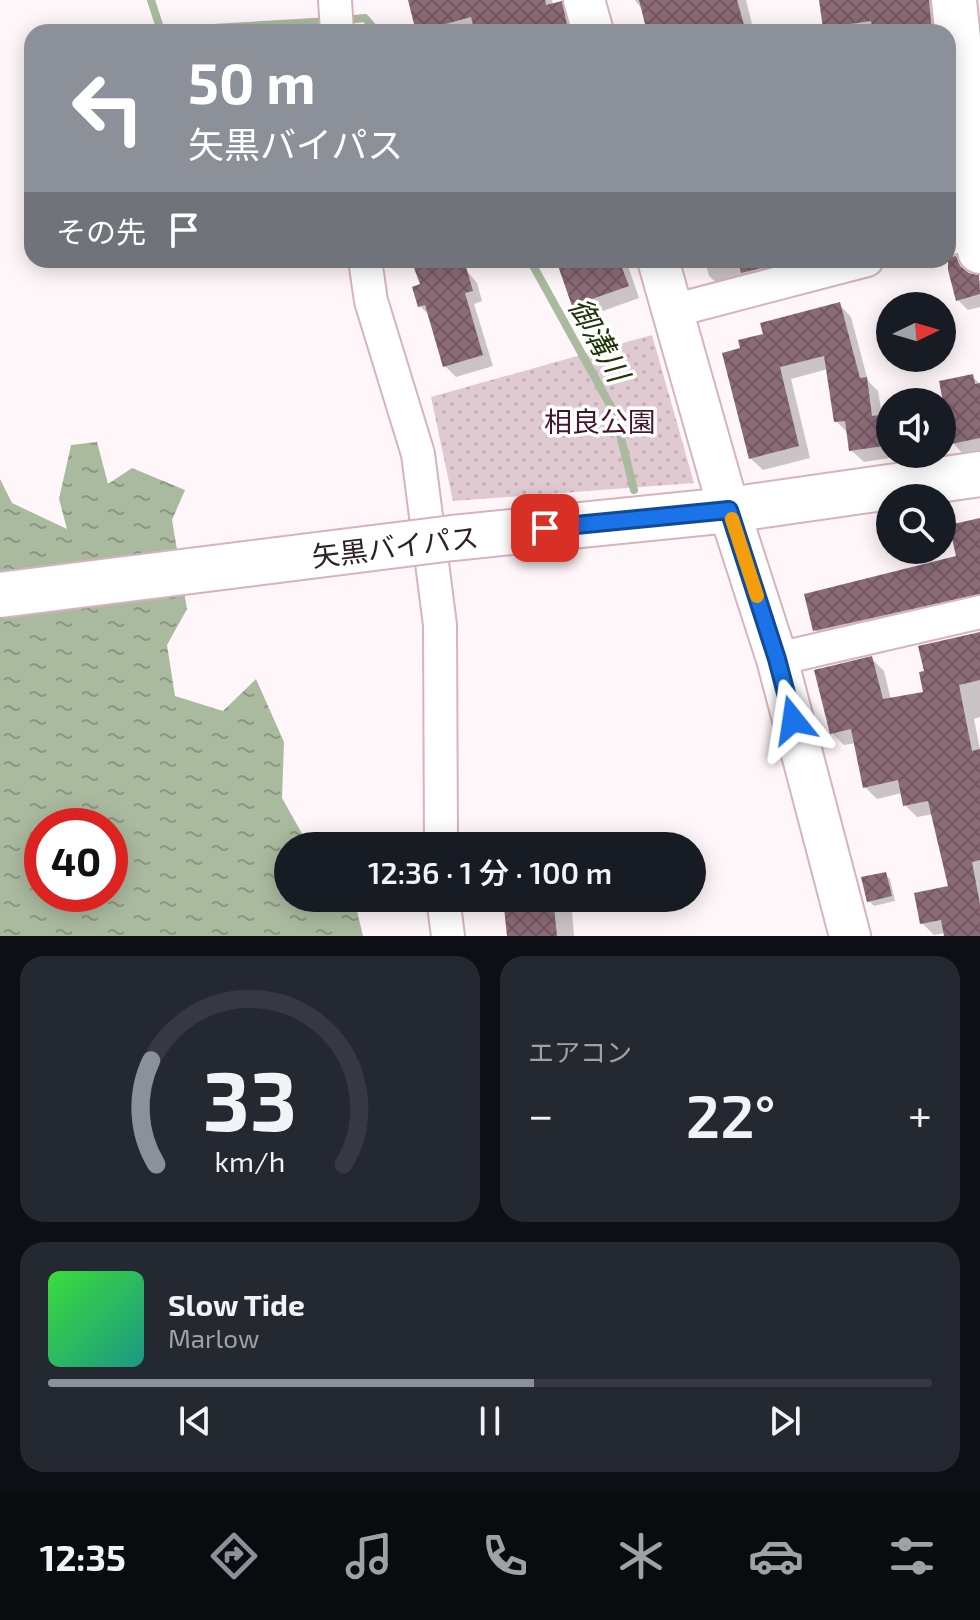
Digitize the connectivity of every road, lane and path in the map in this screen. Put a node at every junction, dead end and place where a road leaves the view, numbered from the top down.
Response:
1 (335, 0) edge
2 (584, 0) edge
3 (954, 0) edge
4 (336, 24) edge
5 (591, 24) edge
6 (955, 24) edge
7 (956, 34) edge
8 (968, 240) edge
9 (366, 268) edge
10 (660, 268) edge
11 (836, 268) edge
12 (672, 311) junction
13 (980, 474) edge
14 (729, 510) junction
15 (0, 595) edge
16 (980, 612) edge
17 (777, 659) junction
18 (441, 832) edge
19 (445, 912) edge
20 (448, 936) edge
21 (850, 936) edge

1 - 4 street
2 - 5 street
3 - 6 main road
7 - 8 main road
9 - 18 street
10 - 12 street
11 - 12 street
12 - 14 street
13 - 14 main road, 矢黒バイパス
14 - 15 main road, 矢黒バイパス, bridge
14 - 17 street
16 - 17 street
17 - 21 street
19 - 20 street

